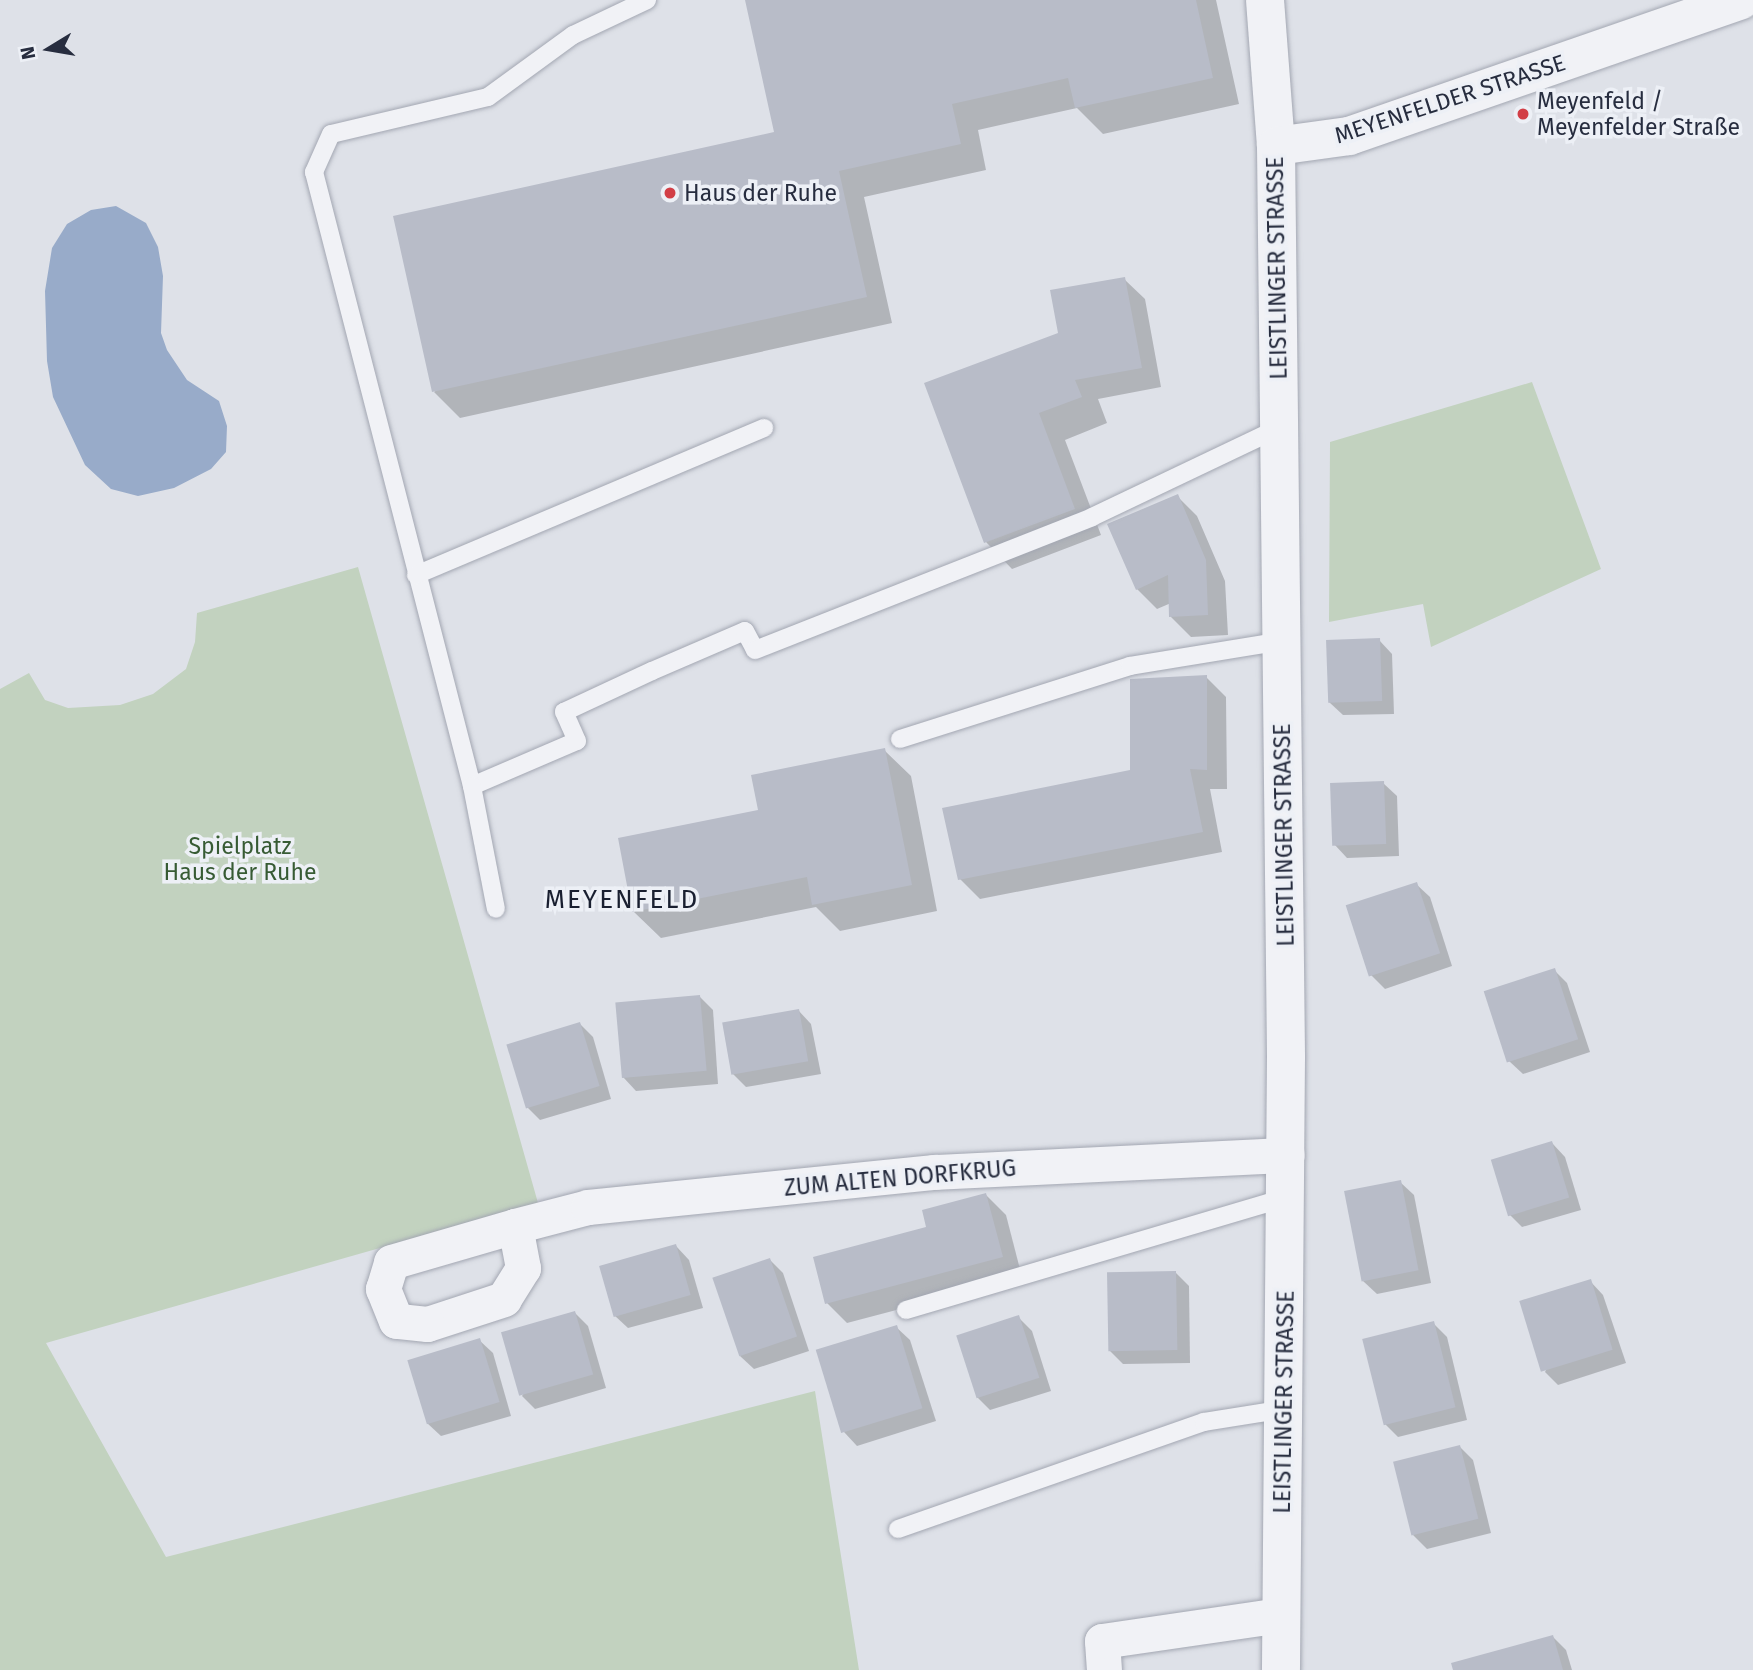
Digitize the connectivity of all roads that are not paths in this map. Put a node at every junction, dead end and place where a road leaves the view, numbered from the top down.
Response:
1 (647, 0) edge
2 (1265, 0) edge
3 (1741, 0) edge
4 (1276, 146) junction
5 (764, 428) dead end
6 (1279, 428) junction
7 (416, 575) junction
8 (1282, 641) junction
9 (900, 739) dead end
10 (472, 786) junction
11 (496, 909) dead end
12 (1287, 1155) junction
13 (1285, 1198) junction
14 (515, 1226) dead end
15 (906, 1310) dead end
16 (1284, 1409) junction
17 (898, 1529) dead end
18 (1281, 1615) junction
19 (1104, 1670) edge
20 (1281, 1670) edge

1 - 7 lane
2 - 4 street, LEISTLINGER STRASSE
3 - 4 street, MEYENFELDER STRASSE
4 - 6 street, LEISTLINGER STRASSE
5 - 7 lane
6 - 8 street, LEISTLINGER STRASSE
6 - 10 lane
7 - 10 lane
8 - 9 lane
8 - 12 street, LEISTLINGER STRASSE
10 - 11 lane
12 - 13 street, LEISTLINGER STRASSE
12 - 14 street, ZUM ALTEN DORFKRUG
13 - 15 lane
13 - 16 street, LEISTLINGER STRASSE
16 - 17 lane
16 - 18 street, LEISTLINGER STRASSE
18 - 19 street
18 - 20 street, LEISTLINGER STRASSE

